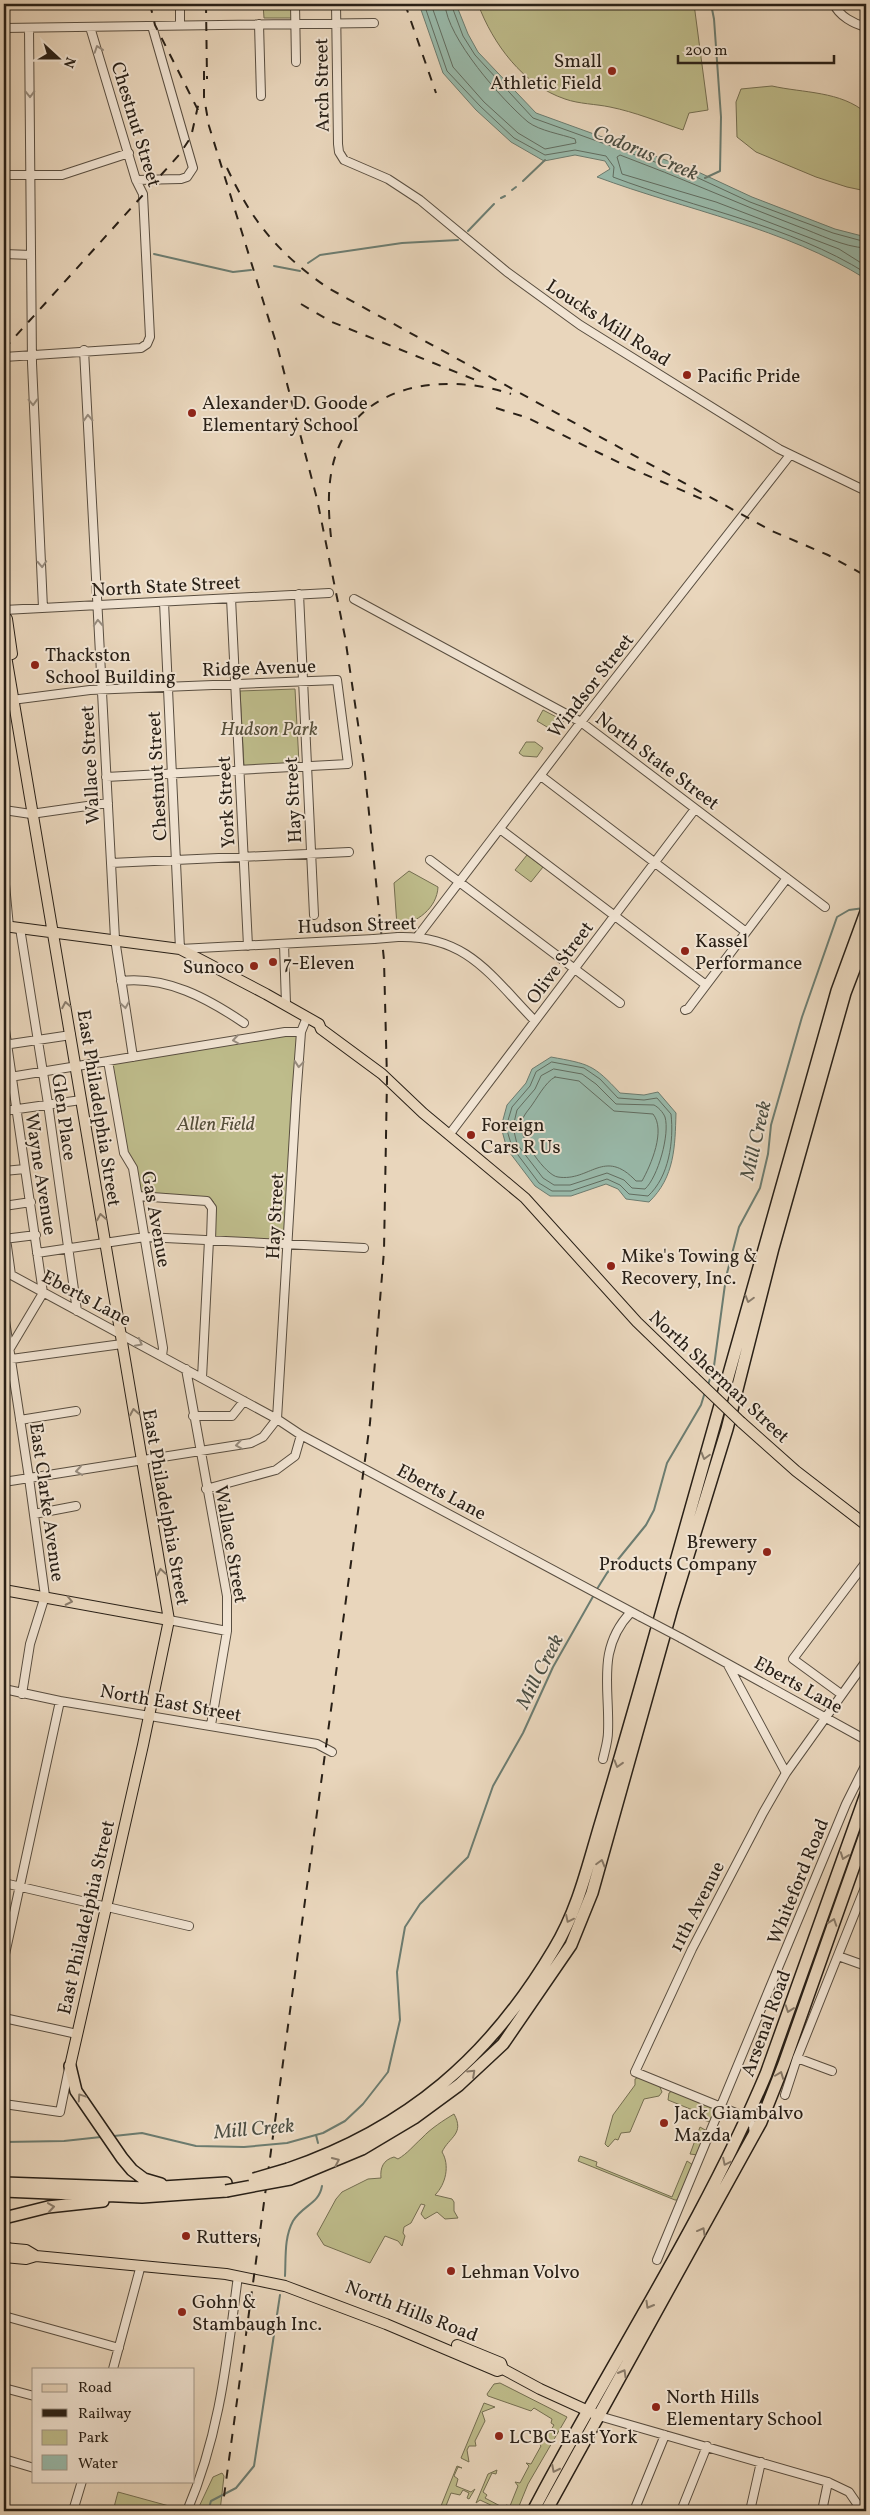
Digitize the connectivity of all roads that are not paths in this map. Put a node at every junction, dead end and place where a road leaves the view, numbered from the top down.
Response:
1 (180, 4) edge
2 (295, 4) edge
3 (336, 4) edge
4 (834, 4) edge
5 (336, 23) junction
6 (374, 23) dead end
7 (259, 24) junction
8 (294, 24) junction
9 (180, 25) junction
10 (152, 26) junction
11 (90, 27) junction
12 (866, 27) edge
13 (4, 28) edge
14 (30, 28) junction
15 (296, 62) dead end
16 (261, 96) dead end
17 (129, 153) junction
18 (347, 162) joint
19 (31, 174) junction
20 (4, 175) edge
21 (136, 180) junction
22 (4, 254) edge
23 (31, 255) junction
24 (84, 350) junction
25 (32, 353) junction
26 (4, 357) edge
27 (790, 455) junction
28 (866, 490) edge
29 (329, 592) dead end
30 (299, 594) junction
31 (231, 598) junction
32 (354, 599) dead end
33 (164, 602) junction
34 (97, 605) junction
35 (44, 608) junction
36 (4, 610) edge
37 (4, 614) edge
38 (4, 644) edge
39 (303, 681) junction
40 (235, 684) junction
41 (168, 687) junction
42 (102, 690) junction
43 (12, 700) edge
44 (581, 722) junction
45 (307, 766) junction
46 (239, 770) junction
47 (172, 773) junction
48 (541, 776) junction
49 (106, 777) junction
50 (108, 803) junction
51 (695, 809) junction
52 (4, 810) edge
53 (34, 814) junction
54 (500, 829) junction
55 (349, 852) dead end
56 (311, 854) junction
57 (244, 857) junction
58 (176, 860) junction
59 (430, 860) dead end
60 (111, 863) junction
61 (655, 863) junction
62 (4, 874) edge
63 (787, 878) junction
64 (460, 883) junction
65 (5, 893) edge
66 (825, 907) dead end
67 (314, 915) dead end
68 (865, 915) edge
69 (614, 916) junction
70 (6, 926) edge
71 (20, 928) junction
72 (54, 932) junction
73 (746, 932) junction
74 (418, 936) junction
75 (866, 938) edge
76 (115, 939) junction
77 (284, 944) junction
78 (248, 946) junction
79 (180, 949) junction
80 (574, 969) junction
81 (121, 981) junction
82 (706, 986) junction
83 (286, 1004) junction
84 (620, 1004) dead end
85 (685, 1010) dead end
86 (307, 1016) junction
87 (535, 1021) junction
88 (4, 1023) edge
89 (244, 1023) dead end
90 (302, 1032) junction
91 (71, 1035) junction
92 (37, 1041) junction
93 (6, 1044) edge
94 (133, 1057) junction
95 (108, 1061) junction
96 (76, 1066) junction
97 (43, 1072) junction
98 (8, 1078) edge
99 (82, 1100) junction
100 (48, 1104) junction
101 (16, 1109) junction
102 (4, 1111) edge
103 (449, 1135) junction
104 (26, 1169) junction
105 (4, 1171) edge
106 (138, 1196) junction
107 (31, 1202) junction
108 (4, 1206) edge
109 (36, 1235) junction
110 (145, 1237) junction
111 (5, 1239) edge
112 (210, 1240) junction
113 (105, 1243) junction
114 (288, 1244) junction
115 (364, 1248) dead end
116 (67, 1249) junction
117 (38, 1253) junction
118 (4, 1271) edge
119 (12, 1275) junction
120 (43, 1293) junction
121 (76, 1311) junction
122 (4, 1314) edge
123 (121, 1338) junction
124 (9, 1350) junction
125 (162, 1356) junction
126 (7, 1359) edge
127 (186, 1369) junction
128 (202, 1378) junction
129 (244, 1401) junction
130 (76, 1411) dead end
131 (193, 1416) junction
132 (278, 1419) junction
133 (20, 1420) junction
134 (301, 1435) junction
135 (199, 1450) junction
136 (142, 1462) junction
137 (29, 1478) junction
138 (4, 1482) edge
139 (206, 1489) junction
140 (76, 1506) dead end
141 (34, 1514) junction
142 (866, 1525) edge
143 (866, 1562) edge
144 (4, 1590) edge
145 (45, 1596) junction
146 (631, 1612) junction
147 (168, 1620) junction
148 (227, 1631) junction
149 (866, 1661) edge
150 (728, 1665) junction
151 (4, 1689) edge
152 (22, 1694) junction
153 (841, 1694) junction
154 (60, 1701) junction
155 (150, 1715) junction
156 (825, 1717) junction
157 (211, 1725) junction
158 (866, 1740) edge
159 (332, 1752) dead end
160 (603, 1759) dead end
161 (866, 1764) edge
162 (786, 1773) junction
163 (866, 1794) edge
164 (866, 1832) edge
165 (4, 1883) edge
166 (866, 1885) edge
167 (21, 1887) junction
168 (106, 1907) junction
169 (189, 1926) dead end
170 (838, 1956) junction
171 (4, 1960) edge
172 (866, 1966) edge
173 (4, 2018) edge
174 (77, 2034) junction
175 (797, 2058) junction
176 (70, 2066) junction
177 (832, 2071) dead end
178 (785, 2095) dead end
179 (4, 2104) edge
180 (720, 2107) junction
181 (748, 2118) junction
182 (754, 2136) junction
183 (289, 2174) junction
184 (4, 2183) edge
185 (177, 2187) junction
186 (226, 2187) junction
187 (4, 2191) edge
188 (142, 2196) junction
189 (4, 2218) edge
190 (5, 2250) edge
191 (657, 2260) dead end
192 (141, 2265) junction
193 (238, 2276) junction
194 (4, 2316) edge
195 (119, 2348) junction
196 (114, 2368) edge
197 (4, 2388) edge
198 (32, 2395) edge
199 (587, 2411) junction
200 (599, 2416) junction
201 (666, 2435) junction
202 (707, 2446) junction
203 (4, 2459) edge
204 (761, 2462) junction
205 (32, 2467) edge
206 (82, 2482) edge
207 (828, 2482) junction
208 (73, 2511) edge
209 (187, 2511) edge
210 (533, 2511) edge
211 (546, 2511) edge
212 (634, 2511) edge
213 (680, 2511) edge
214 (750, 2511) edge
215 (822, 2511) edge
216 (862, 2511) edge

1 - 9 street
2 - 8 street
3 - 5 street, Arch Street
4 - 12 street
5 - 6 street
5 - 8 street
5 - 18 street, Arch Street
7 - 8 street
7 - 9 street
7 - 16 street
8 - 15 street
9 - 10 street
10 - 11 street
10 - 21 street
11 - 14 street
17 -> 11 street, Chestnut Street
13 - 14 street
14 -> 19 street
17 - 19 street
17 - 21 street, Chestnut Street
18 - 27 street, Loucks Mill Road
19 - 20 street
19 - 23 street
21 - 24 street, Chestnut Street
22 - 23 street
23 - 25 street
24 - 25 street
34 -> 24 street, Wallace Street
25 - 26 street
25 -> 35 street
27 - 28 street, Loucks Mill Road
27 - 44 street, Windsor Street
29 - 30 street, North State Street
30 - 31 street, North State Street
30 - 39 street, Hay Street
31 - 33 street, North State Street
31 - 40 street, York Street
32 - 44 street, North State Street
33 - 34 street, North State Street
33 - 41 street, Chestnut Street
34 - 35 street, North State Street
42 -> 34 street, Wallace Street
35 - 36 street, North State Street
37 - 43 main road, East Philadelphia Street
38 - 43 main road, East Philadelphia Street
39 - 40 street, Ridge Avenue
39 - 45 street, Hay Street
39 - 45 street, Ridge Avenue
40 - 41 street, Ridge Avenue
40 - 46 street, York Street
41 - 42 street, Ridge Avenue
41 - 47 street, Chestnut Street
42 - 43 street, Ridge Avenue
42 - 49 street, Wallace Street
43 - 53 main road, East Philadelphia Street
44 - 48 street, Windsor Street
44 - 51 street, North State Street
45 - 46 street
45 - 56 street, Hay Street
46 - 47 street
46 - 57 street, York Street
47 - 49 street
47 - 58 street, Chestnut Street
48 - 54 street, Windsor Street
48 - 61 street
49 - 50 street, Wallace Street
50 - 53 street
50 - 60 street, Wallace Street
51 - 61 street, Olive Street
51 - 63 street, North State Street
52 - 53 street
53 - 72 main road, East Philadelphia Street
54 - 64 street, Windsor Street
54 - 69 street
55 - 56 street
56 - 57 street
56 - 67 street, Hay Street
57 - 58 street
57 - 78 street, York Street
58 - 60 street
58 - 79 street, Chestnut Street
59 - 64 street
60 - 76 street, Wallace Street
61 - 69 street, Olive Street
61 - 73 street
62 - 65 street
63 - 66 street, North State Street
63 - 73 street
64 - 74 street, Windsor Street
64 - 80 street
65 - 70 street
68 -> 183 highway
69 - 80 street, Olive Street
69 - 82 street
70 - 71 main road, North Sherman Street
71 - 72 main road, North Sherman Street
71 - 92 street, Glen Place
72 - 76 main road, North Sherman Street
91 -> 72 main road, East Philadelphia Street
73 - 82 street
74 - 77 street, Hudson Street, bridge
74 - 87 street, Hudson Street
183 -> 75 highway
76 - 79 main road, North Sherman Street
76 - 81 street, Wallace Street
77 - 78 street, Hudson Street
77 - 83 street
78 - 79 street, Hudson Street
79 - 83 main road, North Sherman Street
80 - 84 street
80 - 87 street, Olive Street
81 - 89 street
81 -> 94 street, Wallace Street
82 - 85 street
83 - 86 main road, North Sherman Street
86 - 90 street, Hay Street
86 - 103 main road, North Sherman Street
87 - 103 street, Olive Street
88 - 93 street, Wayne Avenue
90 -> 94 street
90 -> 114 street, Hay Street
91 - 92 street
91 - 96 main road, East Philadelphia Street
92 - 93 street
92 - 97 street, Glen Place
93 - 98 street, Wayne Avenue
94 - 95 street
95 - 96 street
95 - 106 street, Gas Avenue
96 - 97 street
96 - 99 main road, East Philadelphia Street
97 - 98 street
97 - 100 street, Glen Place
98 - 101 street, Wayne Avenue
99 - 100 street
113 -> 99 main road, East Philadelphia Street
100 - 101 street
100 - 116 street, Glen Place
101 - 102 street
101 - 104 street, Wayne Avenue
103 - 142 main road, North Sherman Street, bridge
104 - 105 street
104 - 107 street, Wayne Avenue
106 - 110 street, Gas Avenue
106 - 112 street
107 - 108 street
107 - 109 street, Wayne Avenue
109 - 111 street
109 - 117 street, Wayne Avenue
110 - 112 street
110 - 113 street
110 - 125 street, Gas Avenue
111 - 119 street
112 - 114 street
112 - 128 street
113 - 116 street
113 - 123 main road, East Philadelphia Street
114 - 115 street
114 - 132 street, Hay Street
116 - 117 street
116 - 121 street, Glen Place
117 - 120 street, Wayne Avenue
118 - 119 street, Eberts Lane
119 - 120 street, Eberts Lane
120 - 121 street, Eberts Lane
120 - 124 street
121 - 123 street, Eberts Lane
122 - 124 street, East Clarke Avenue
123 -> 125 street, Eberts Lane
123 - 126 street
136 -> 123 main road, East Philadelphia Street
124 - 126 street, East Clarke Avenue
125 - 127 street, Eberts Lane
126 - 133 street, East Clarke Avenue
127 - 128 street, Eberts Lane
127 - 131 street, Wallace Street
128 - 129 street, Eberts Lane
129 - 131 street
129 - 132 street, Eberts Lane
130 - 133 street
131 - 135 street, Wallace Street
132 - 134 street, Eberts Lane
132 -> 135 street
133 - 137 street, East Clarke Avenue
134 - 139 street
134 - 146 street, Eberts Lane
135 - 136 street
135 - 139 street, Wallace Street
136 -> 137 street
147 -> 136 main road, East Philadelphia Street
137 - 138 street
137 - 141 street, East Clarke Avenue
139 - 148 street, Wallace Street
140 - 141 street
141 - 145 street, East Clarke Avenue
143 - 153 street
144 - 145 main road
145 -> 147 main road
145 - 152 street, East Clarke Avenue
146 - 150 street, Eberts Lane, bridge
146 - 160 street
147 - 148 street
147 - 155 main road, East Philadelphia Street
148 - 157 street, Wallace Street
149 - 153 street, 11th Avenue
150 - 156 street, Eberts Lane
150 - 162 street
151 - 152 street, North East Street
152 - 154 street, North East Street
153 - 156 street, 11th Avenue
154 - 155 street, North East Street
154 - 167 street
155 - 157 street, North East Street
155 - 168 main road, East Philadelphia Street
156 - 158 street, Eberts Lane
156 - 162 street, 11th Avenue
157 - 159 street, North East Street
161 - 180 street, Whiteford Road
162 - 180 street, 11th Avenue
163 -> 181 highway, Arsenal Road
182 -> 164 highway, Arsenal Road
165 - 167 street
166 - 170 street
167 - 168 street
167 - 171 street
168 - 169 street
168 - 174 main road, East Philadelphia Street
170 - 172 street
170 - 175 street
173 - 174 street
174 - 176 main road, East Philadelphia Street
175 - 177 street
175 - 178 street
176 - 179 street, East Philadelphia Street
185 -> 176 highway
180 - 181 street, 11th Avenue
180 - 191 street, Whiteford Road
181 - 182 street
181 -> 199 highway, Arsenal Road
200 -> 182 highway, Arsenal Road
183 - 186 highway, bridge
184 - 185 highway
185 - 186 highway
186 - 188 highway
187 - 188 highway
189 -> 188 highway
190 - 192 main road, North Hills Road
192 - 193 main road, North Hills Road
192 - 195 street
193 - 199 main road, North Hills Road
193 - 209 street
194 - 195 street
195 - 196 street
197 - 198 street
199 - 200 main road, North Hills Road
199 -> 210 highway, Arsenal Road
200 - 201 street, North Hills Road
200 - 211 highway, Arsenal Road
201 - 202 street, North Hills Road
201 - 212 street
202 - 204 street, North Hills Road
202 - 213 street
203 - 205 street
204 - 207 street, North Hills Road
204 - 214 street
206 - 208 street
207 - 215 street
207 - 216 street, North Hills Road

